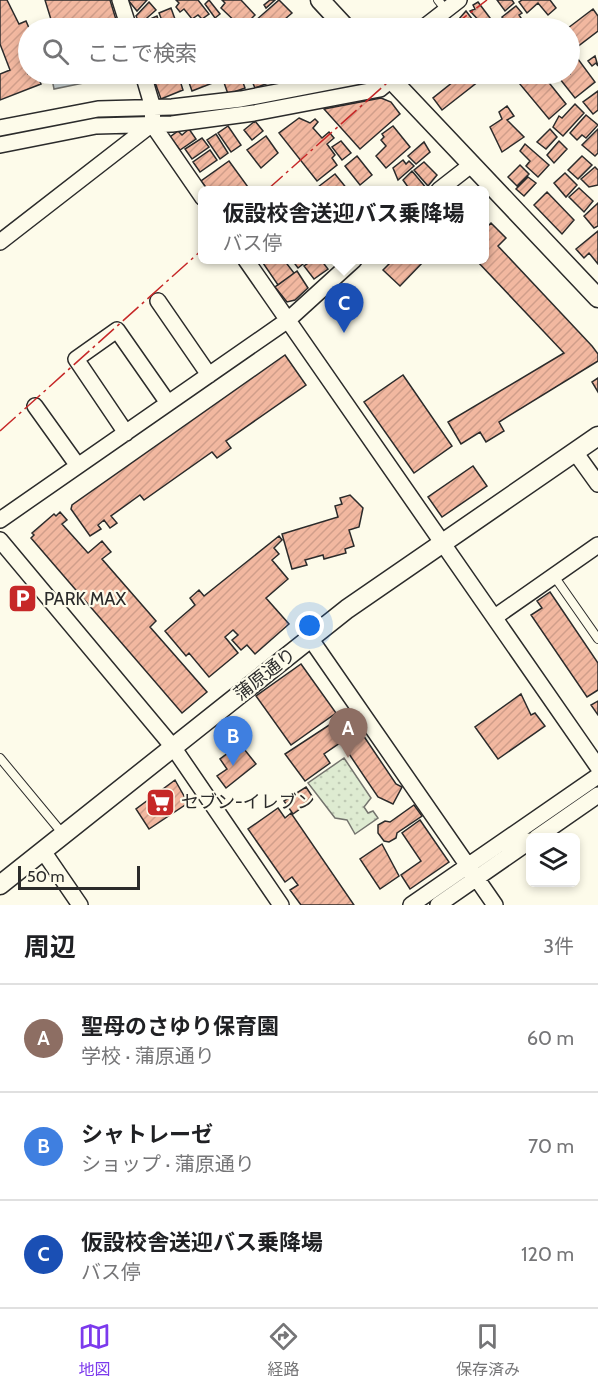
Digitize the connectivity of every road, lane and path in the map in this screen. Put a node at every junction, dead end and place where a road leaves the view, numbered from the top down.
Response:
1 (120, 0) edge
2 (320, 0) edge
3 (459, 0) edge
4 (442, 5) edge
5 (126, 18) edge
6 (337, 18) edge
7 (431, 18) edge
8 (146, 84) edge
9 (319, 84) edge
10 (383, 84) edge
11 (396, 84) edge
12 (153, 108) junction
13 (152, 124) junction
14 (0, 128) edge
15 (0, 145) edge
16 (471, 165) junction
17 (444, 186) edge
18 (198, 191) edge
19 (0, 242) edge
20 (249, 264) edge
21 (350, 264) edge
22 (598, 298) edge
23 (158, 301) dead end
24 (288, 320) junction
25 (209, 375) junction
26 (168, 404) junction
27 (34, 406) dead end
28 (126, 433) junction
29 (598, 436) edge
30 (575, 452) junction
31 (78, 466) junction
32 (598, 484) edge
33 (0, 520) edge
34 (0, 540) edge
35 (443, 543) junction
36 (598, 545) edge
37 (554, 576) junction
38 (495, 617) junction
39 (310, 638) junction
40 (598, 639) edge
41 (173, 747) junction
42 (0, 758) edge
43 (598, 767) edge
44 (598, 776) edge
45 (598, 795) edge
46 (542, 833) edge
47 (63, 834) junction
48 (526, 844) edge
49 (43, 850) junction
50 (472, 872) junction
51 (0, 885) edge
52 (80, 905) edge
53 (281, 905) edge
54 (411, 905) edge
55 (438, 905) edge
56 (495, 905) edge

1 - 5 street
2 - 6 street
3 - 4 street
4 - 7 street
8 - 12 street
9 - 12 street
10 - 13 street
11 - 16 street
12 - 13 street
12 - 14 street
13 - 15 street
13 - 18 street
13 - 19 street
16 - 17 street
16 - 22 street
20 - 24 street
21 - 24 street
23 - 25 street
24 - 25 street
24 - 35 street
25 - 26 street
26 - 28 street
26 - 28 street
27 - 31 street
28 - 31 street
29 - 30 street, 蒲原通り
30 - 32 street
30 - 35 street, 蒲原通り
31 - 33 street
34 - 41 street
35 - 38 street
35 - 39 street, 蒲原通り
36 - 37 street
37 - 38 street
37 - 40 lane
38 - 43 street
39 - 41 street, 蒲原通り
39 - 50 street
41 - 47 street, 蒲原通り
41 - 53 street
42 - 47 lane
44 - 50 street
45 - 46 street
47 - 49 street, 蒲原通り
48 - 50 street
49 - 51 street, 蒲原通り
49 - 52 street
50 - 54 street
50 - 55 street
50 - 56 street

